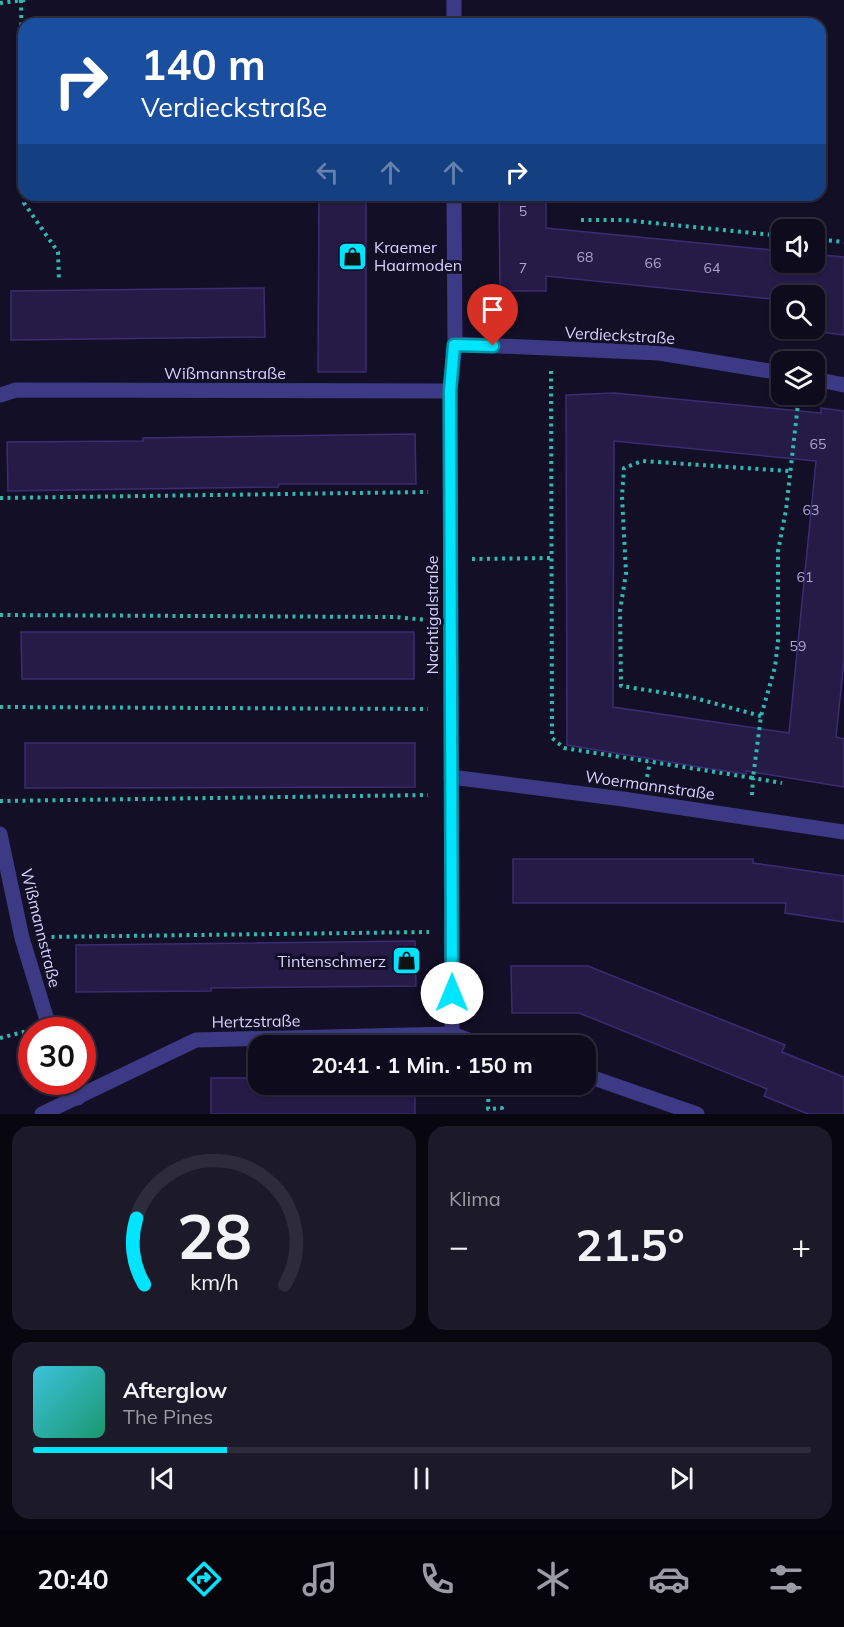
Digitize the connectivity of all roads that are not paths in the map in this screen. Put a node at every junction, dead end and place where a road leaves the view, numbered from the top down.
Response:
1 (454, 0) edge
2 (454, 18) edge
3 (454, 201) edge
4 (454, 345) junction
5 (771, 372) edge
6 (825, 381) edge
7 (844, 385) edge
8 (450, 391) junction
9 (0, 395) edge
10 (451, 777) junction
11 (844, 832) edge
12 (0, 834) edge
13 (46, 1017) edge
14 (452, 1035) edge
15 (248, 1039) edge
16 (596, 1079) edge
17 (77, 1095) edge
18 (78, 1098) junction
19 (42, 1114) edge
20 (697, 1114) edge

1 - 2 street
3 - 4 street, Nachtigalstraße
4 - 5 street, Verdieckstraße
4 - 8 street, Nachtigalstraße
6 - 7 street
8 - 9 street, Wißmannstraße
8 - 10 street, Nachtigalstraße
10 - 11 street, Woermannstraße
10 - 14 street, Nachtigalstraße
12 - 13 street, Wißmannstraße
15 - 18 street, Hertzstraße
16 - 20 street
17 - 18 street
18 - 19 street, Hertzstraße

